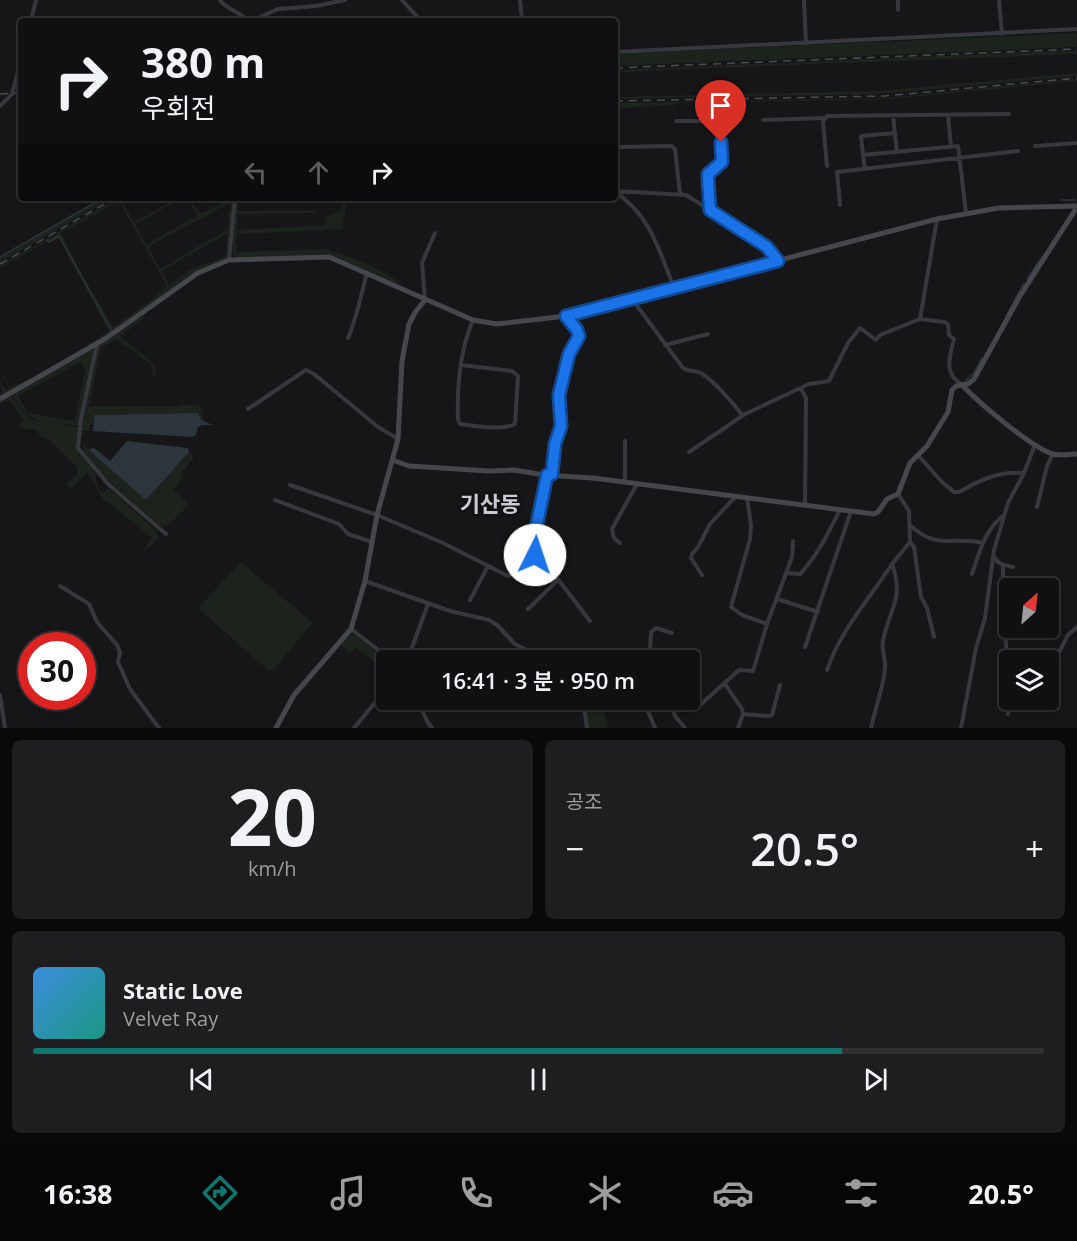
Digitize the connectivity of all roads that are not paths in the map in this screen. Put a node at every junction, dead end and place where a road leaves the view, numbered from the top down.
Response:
1 (36, 0) edge
2 (220, 0) edge
3 (345, 0) edge
4 (402, 0) edge
5 (520, 0) edge
6 (804, 0) edge
7 (898, 0) edge
8 (999, 0) edge
9 (898, 10) dead end
10 (32, 18) edge
11 (246, 18) edge
12 (257, 18) edge
13 (419, 18) edge
14 (522, 18) edge
15 (1077, 30) edge
16 (1002, 34) junction
17 (806, 43) junction
18 (618, 52) edge
19 (18, 71) edge
20 (0, 106) edge
21 (1009, 114) dead end
22 (893, 115) junction
23 (948, 115) junction
24 (825, 118) junction
25 (763, 120) dead end
26 (676, 121) dead end
27 (895, 133) junction
28 (1077, 143) edge
29 (1035, 146) dead end
30 (619, 147) dead end
31 (951, 147) junction
32 (1018, 151) dead end
33 (897, 152) junction
34 (863, 155) junction
35 (960, 159) junction
36 (827, 166) dead end
37 (865, 169) junction
38 (618, 191) edge
39 (618, 194) edge
40 (680, 194) junction
41 (235, 201) edge
42 (840, 205) dead end
43 (1077, 207) edge
44 (710, 210) junction
45 (966, 213) junction
46 (937, 219) junction
47 (435, 233) dead end
48 (230, 260) junction
49 (778, 261) junction
50 (367, 273) junction
51 (674, 288) junction
52 (632, 299) junction
53 (425, 300) junction
54 (566, 316) junction
55 (920, 319) junction
56 (473, 320) junction
57 (708, 334) dead end
58 (348, 338) dead end
59 (97, 343) junction
60 (664, 345) junction
61 (461, 365) junction
62 (962, 384) junction
63 (801, 388) junction
64 (0, 399) edge
65 (248, 409) dead end
66 (742, 415) junction
67 (398, 439) junction
68 (625, 441) dead end
69 (1035, 445) junction
70 (689, 452) dead end
71 (1053, 454) junction
72 (1077, 454) edge
73 (918, 455) junction
74 (393, 460) junction
75 (1023, 473) junction
76 (549, 475) junction
77 (625, 482) junction
78 (290, 484) dead end
79 (637, 484) junction
80 (898, 494) junction
81 (736, 496) junction
82 (747, 497) junction
83 (274, 500) dead end
84 (805, 504) junction
85 (1037, 507) dead end
86 (840, 510) junction
87 (851, 511) junction
88 (1004, 514) junction
89 (377, 515) junction
90 (911, 525) junction
91 (165, 534) dead end
92 (793, 541) dead end
93 (372, 542) junction
94 (910, 542) junction
95 (621, 543) dead end
96 (983, 543) junction
97 (994, 550) junction
98 (535, 555) junction
99 (892, 564) junction
100 (1003, 565) junction
101 (488, 566) junction
102 (1013, 567) dead end
103 (786, 573) junction
104 (972, 574) dead end
105 (702, 575) dead end
106 (558, 580) junction
107 (365, 581) junction
108 (60, 586) dead end
109 (777, 599) junction
110 (470, 600) dead end
111 (428, 604) junction
112 (528, 609) dead end
113 (818, 612) junction
114 (590, 621) dead end
115 (767, 624) junction
116 (1077, 627) edge
117 (351, 628) junction
118 (672, 633) dead end
119 (934, 638) dead end
120 (806, 647) dead end
121 (378, 650) edge
122 (411, 650) edge
123 (526, 650) edge
124 (650, 650) edge
125 (1059, 653) edge
126 (827, 670) dead end
127 (725, 684) junction
128 (780, 685) dead end
129 (0, 695) edge
130 (376, 701) edge
131 (700, 705) edge
132 (424, 710) edge
133 (585, 710) edge
134 (648, 710) edge
135 (673, 710) edge
136 (1, 713) edge
137 (743, 714) junction
138 (1008, 714) dead end
139 (5, 728) edge
140 (159, 728) edge
141 (276, 728) edge
142 (354, 728) edge
143 (432, 728) edge
144 (587, 728) edge
145 (655, 728) edge
146 (685, 728) edge
147 (738, 728) edge
148 (871, 728) edge
149 (961, 728) edge

1 - 10 street
2 - 11 street
3 - 12 street
4 - 13 street
5 - 14 street
6 - 17 street
7 - 9 street
8 - 16 street
15 - 16 street
16 - 17 street
17 - 18 street
19 - 20 street
21 - 23 street
22 - 23 street
22 - 24 street
22 - 27 street
23 - 31 street
24 - 25 street
24 - 36 street
26 - 44 street
27 - 33 street
27 - 34 street
28 - 29 street
30 - 40 street
31 - 33 street
31 - 35 street
32 - 35 street
33 - 34 street
34 - 37 street
35 - 37 street
35 - 45 street
37 - 42 street
38 - 40 street
39 - 51 street
40 - 44 street
41 - 48 street
43 - 45 street
43 - 62 street
44 - 49 street
45 - 46 street
46 - 49 street
46 - 55 street
47 - 53 street
48 - 50 street
48 - 59 street
49 - 51 street
50 - 53 street
50 - 58 street
51 - 52 street
52 - 54 street
52 - 60 street
53 - 56 street
53 - 67 street
54 - 56 street
54 - 76 street
55 - 62 street
55 - 63 street
56 - 61 street
57 - 60 street
59 - 64 street
59 - 91 street
60 - 66 street
61 - 61 street
62 - 69 street
62 - 73 street
63 - 66 street
63 - 84 street
65 - 67 street
66 - 70 street
67 - 74 street
68 - 77 street
69 - 71 street
69 - 75 street
71 - 72 street
71 - 85 street
73 - 75 street
73 - 80 street
74 - 76 street
74 - 89 street
75 - 88 street
76 - 77 street
76 - 98 street
77 - 79 street
78 - 89 street
79 - 81 street
79 - 95 street
80 - 87 street
80 - 90 street
81 - 82 street
81 - 105 street
82 - 84 street
82 - 115 street
83 - 93 street
84 - 86 street
86 - 87 street
86 - 103 street
87 - 113 street
88 - 96 street
88 - 97 street
89 - 93 street
89 - 101 street
90 - 94 street
90 - 96 street
92 - 103 street
93 - 107 street
94 - 99 street
94 - 119 street
96 - 104 street
97 - 100 street
97 - 149 street
98 - 101 street
98 - 106 street
99 - 126 street
99 - 148 street
100 - 102 street
100 - 138 street
101 - 110 street
103 - 109 street
106 - 112 street
106 - 114 street
107 - 111 street
107 - 117 street
108 - 140 street
109 - 113 street
109 - 115 street
111 - 122 street
111 - 123 street
113 - 120 street
115 - 127 street
116 - 125 street
117 - 121 street
117 - 141 street
118 - 124 street
127 - 131 street
127 - 137 street
128 - 137 street
129 - 136 street
130 - 142 street
132 - 143 street
133 - 144 street
134 - 145 street
135 - 146 street
136 - 139 street
137 - 147 street

